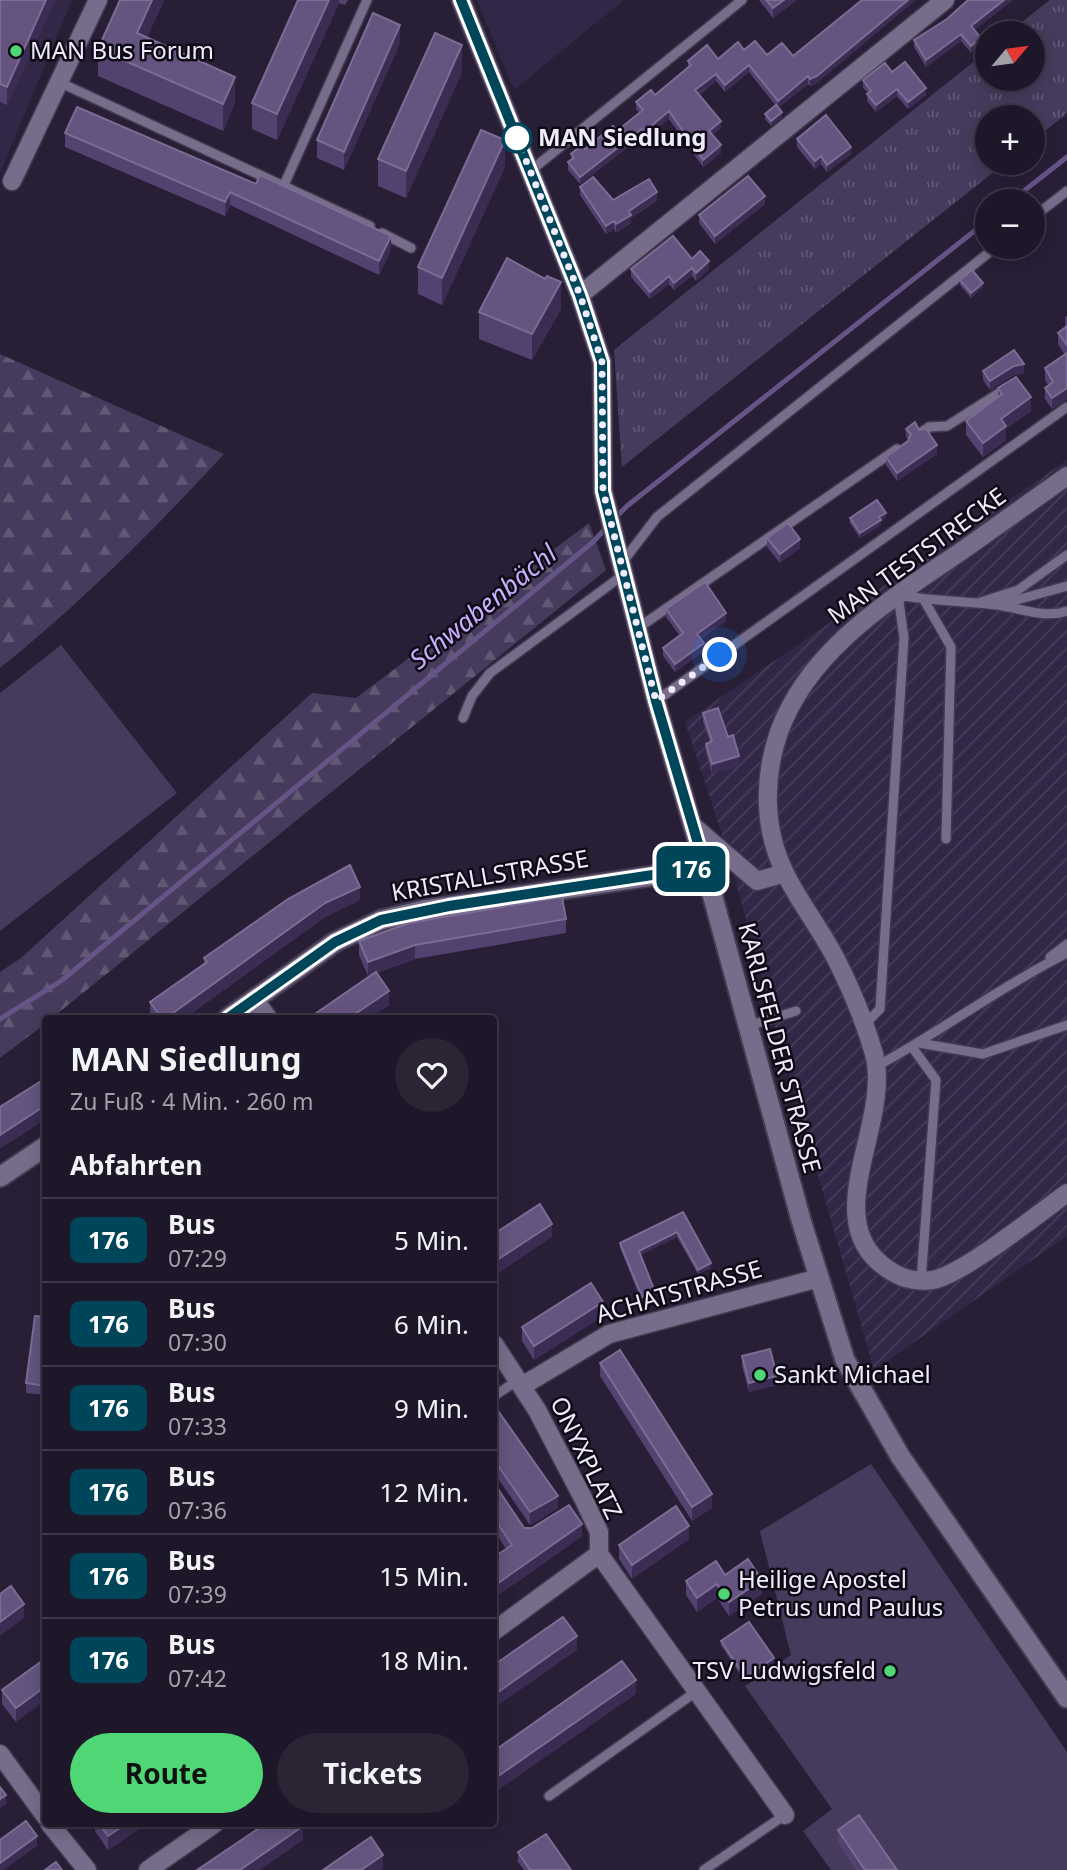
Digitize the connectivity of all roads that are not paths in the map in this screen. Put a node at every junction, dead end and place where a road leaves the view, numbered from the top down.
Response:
1 (98, 0) edge
2 (367, 0) edge
3 (461, 0) edge
4 (742, 0) edge
5 (946, 0) edge
6 (61, 83) junction
7 (529, 172) junction
8 (12, 181) dead end
9 (284, 185) junction
10 (1067, 191) edge
11 (1045, 208) edge
12 (411, 248) dead end
13 (981, 259) edge
14 (580, 295) junction
15 (1018, 381) edge
16 (1067, 407) edge
17 (922, 432) edge
18 (904, 444) edge
19 (1067, 477) edge
20 (1067, 555) edge
21 (621, 570) junction
22 (1067, 586) edge
23 (898, 595) junction
24 (924, 600) junction
25 (976, 603) junction
26 (997, 605) junction
27 (1067, 613) edge
28 (638, 628) junction
29 (656, 701) junction
30 (463, 718) dead end
31 (693, 826) junction
32 (946, 839) dead end
33 (705, 867) junction
34 (785, 873) junction
35 (1067, 944) edge
36 (1067, 953) edge
37 (1035, 969) junction
38 (254, 999) junction
39 (796, 1011) dead end
40 (232, 1015) edge
41 (266, 1015) edge
42 (865, 1024) junction
43 (1067, 1025) edge
44 (748, 1026) junction
45 (916, 1045) junction
46 (877, 1066) junction
47 (42, 1149) edge
48 (0, 1177) edge
49 (1067, 1194) edge
50 (819, 1278) junction
51 (921, 1280) junction
52 (497, 1348) edge
53 (520, 1383) junction
54 (497, 1394) edge
55 (599, 1554) junction
56 (497, 1629) edge
57 (696, 1691) junction
58 (1067, 1698) edge
59 (0, 1755) edge
60 (549, 1796) dead end
61 (42, 1812) edge
62 (785, 1815) joint
63 (52, 1827) edge
64 (210, 1827) edge
65 (87, 1870) edge
66 (148, 1870) edge
67 (704, 1870) edge

1 - 6 street
2 - 9 lane
3 - 7 street, KARLSFELDER STRASSE
4 - 7 lane
5 - 14 street
6 - 8 street
6 - 9 lane
7 - 14 street, KARLSFELDER STRASSE
9 - 12 lane
10 - 11 lane
13 - 21 lane
14 - 21 street, KARLSFELDER STRASSE
15 - 17 lane
16 - 29 lane
18 - 28 lane
19 - 23 street, MAN TESTSTRECKE
20 - 25 lane
21 - 28 street, KARLSFELDER STRASSE
21 - 30 lane
22 - 26 lane
23 - 24 lane
23 - 34 street, MAN TESTSTRECKE
23 - 42 lane
24 - 25 lane
24 - 32 lane
25 - 26 lane
26 - 27 lane
28 - 29 street, KARLSFELDER STRASSE
29 - 31 street, KARLSFELDER STRASSE
31 - 33 street, KARLSFELDER STRASSE
31 - 34 street
33 - 38 street, KRISTALLSTRASSE
33 - 44 street, KARLSFELDER STRASSE
34 - 42 street, MAN TESTSTRECKE
35 - 37 lane
36 - 37 lane
37 - 45 lane
38 - 40 street, KRISTALLSTRASSE
38 - 41 street
39 - 44 lane
42 - 46 street, MAN TESTSTRECKE
43 - 45 lane
44 - 50 street, KARLSFELDER STRASSE
45 - 46 lane
45 - 51 lane
46 - 51 street, MAN TESTSTRECKE
47 - 48 street
49 - 51 street
50 - 53 street, ACHATSTRASSE
50 - 58 street, KARLSFELDER STRASSE
52 - 53 street, ONYXPLATZ
53 - 54 lane
53 - 55 street, ONYXPLATZ
55 - 56 street
55 - 57 street
57 - 60 lane
57 - 62 street
59 - 61 street
62 - 67 lane
63 - 65 street
64 - 66 street

